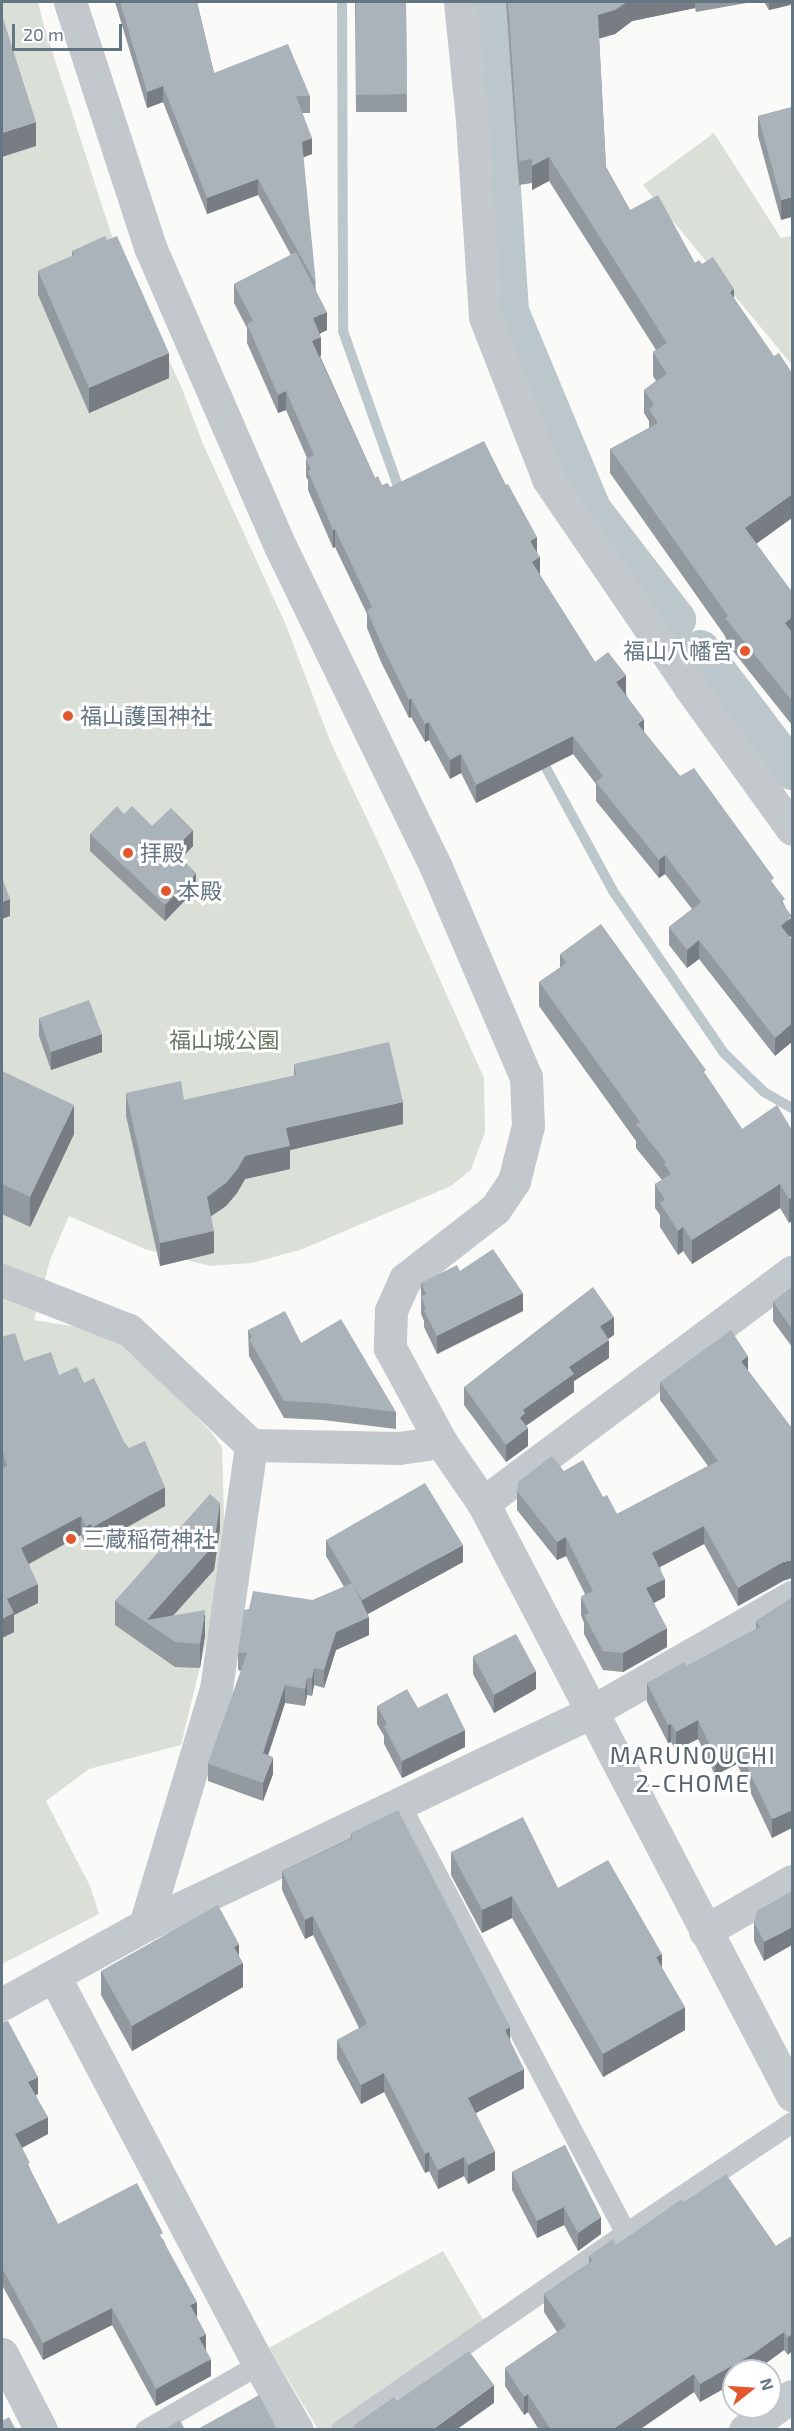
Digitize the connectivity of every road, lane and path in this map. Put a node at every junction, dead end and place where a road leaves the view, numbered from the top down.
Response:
1 (70, 2) edge
2 (460, 2) edge
3 (792, 829) edge
4 (792, 1272) edge
5 (2, 1280) edge
6 (441, 1442) junction
7 (251, 1445) junction
8 (483, 1503) junction
9 (792, 1597) edge
10 (591, 1712) junction
11 (399, 1803) junction
12 (792, 1881) edge
13 (145, 1924) junction
14 (705, 1931) junction
15 (54, 1976) junction
16 (2, 2004) edge
17 (792, 2095) edge
18 (792, 2122) edge
19 (626, 2233) junction
20 (2, 2354) edge
21 (259, 2364) junction
22 (792, 2396) edge
23 (41, 2430) edge
24 (145, 2430) edge
25 (297, 2430) edge
26 (341, 2430) edge
27 (745, 2430) edge

1 - 6 street
2 - 3 street
4 - 8 street
5 - 7 street
6 - 7 street
6 - 8 street
7 - 13 street
8 - 10 street
9 - 10 street
10 - 11 street
10 - 14 street
11 - 13 street
11 - 19 lane
12 - 14 street
13 - 15 street
14 - 17 street
15 - 16 street
15 - 21 street
18 - 19 lane
19 - 26 lane
20 - 23 street
21 - 24 lane
21 - 25 street
22 - 27 street

